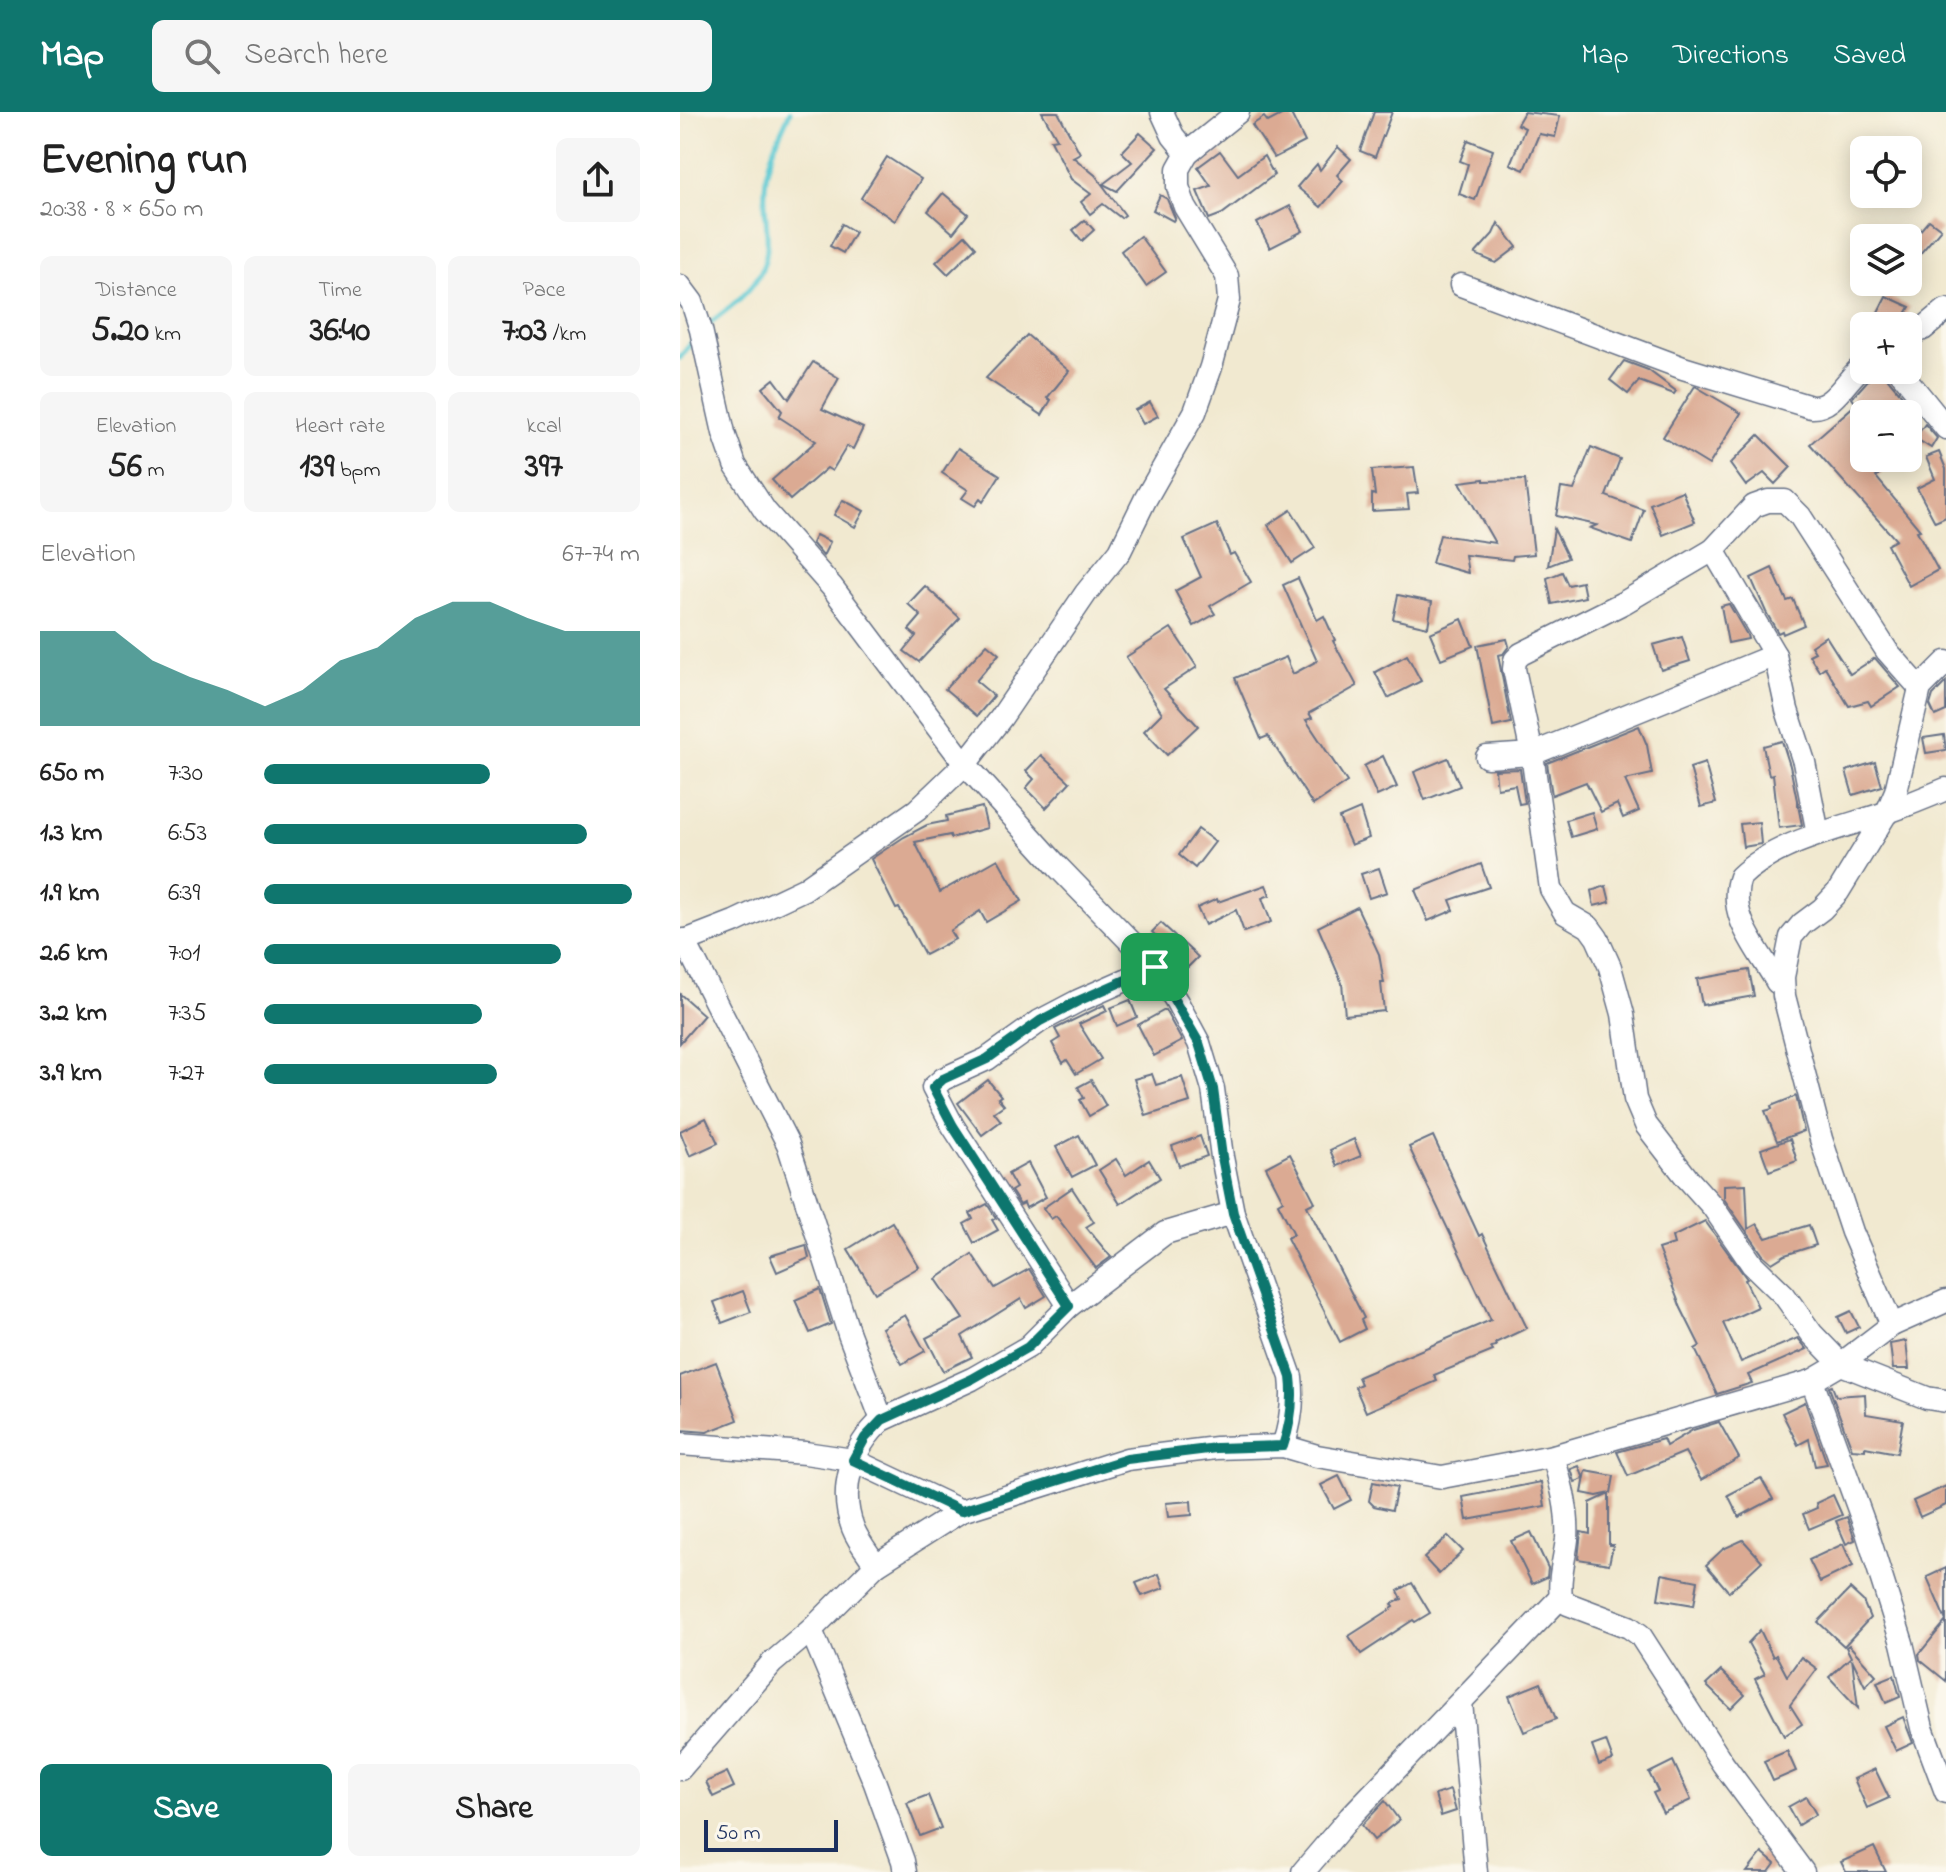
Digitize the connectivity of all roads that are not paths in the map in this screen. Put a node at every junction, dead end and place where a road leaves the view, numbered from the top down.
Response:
1 (1162, 112) edge
2 (1238, 112) edge
3 (1187, 153) junction
4 (1461, 285) dead end
5 (680, 286) edge
6 (1946, 310) edge
7 (1922, 329) edge
8 (1850, 380) edge
9 (1910, 384) edge
10 (1946, 428) edge
11 (1713, 550) junction
12 (1775, 655) junction
13 (1946, 662) edge
14 (1920, 688) junction
15 (1532, 754) junction
16 (1487, 757) dead end
17 (965, 764) junction
18 (1946, 789) edge
19 (1887, 812) junction
20 (1818, 834) junction
21 (682, 942) edge
22 (1155, 967) junction
23 (1777, 982) dead end
24 (1233, 1213) junction
25 (1946, 1301) edge
26 (1069, 1306) junction
27 (1892, 1325) junction
28 (1841, 1364) junction
29 (1812, 1381) junction
30 (1946, 1401) edge
31 (882, 1420) junction
32 (680, 1444) edge
33 (1283, 1446) junction
34 (1553, 1456) junction
35 (853, 1460) junction
36 (961, 1511) junction
37 (876, 1565) junction
38 (1561, 1597) junction
39 (811, 1630) junction
40 (1461, 1702) junction
41 (680, 1769) edge
42 (1946, 1792) edge
43 (905, 1872) edge
44 (1303, 1872) edge
45 (1476, 1872) edge
46 (1803, 1872) edge

1 - 3 street
2 - 3 street
3 - 17 street
4 - 8 street
5 - 17 street
6 - 7 street
9 - 10 street
11 - 12 street
11 - 14 street
11 - 15 street
12 - 15 street
12 - 20 street
13 - 14 street
14 - 19 street
15 - 16 street
15 - 28 street
17 - 21 street
17 - 22 street
18 - 19 street
19 - 20 street
19 - 27 street
20 - 23 street
21 - 31 street
22 - 24 street
22 - 26 street
24 - 26 street
24 - 33 street
25 - 27 street
26 - 31 street
27 - 28 street
28 - 29 street
28 - 30 street
29 - 34 street
29 - 42 street
31 - 35 street
32 - 35 street
33 - 34 street
33 - 36 street
34 - 38 street
35 - 36 street
35 - 37 street
36 - 37 street
37 - 39 street
38 - 40 street
38 - 46 street
39 - 41 street
39 - 43 street
40 - 44 street
40 - 45 street

